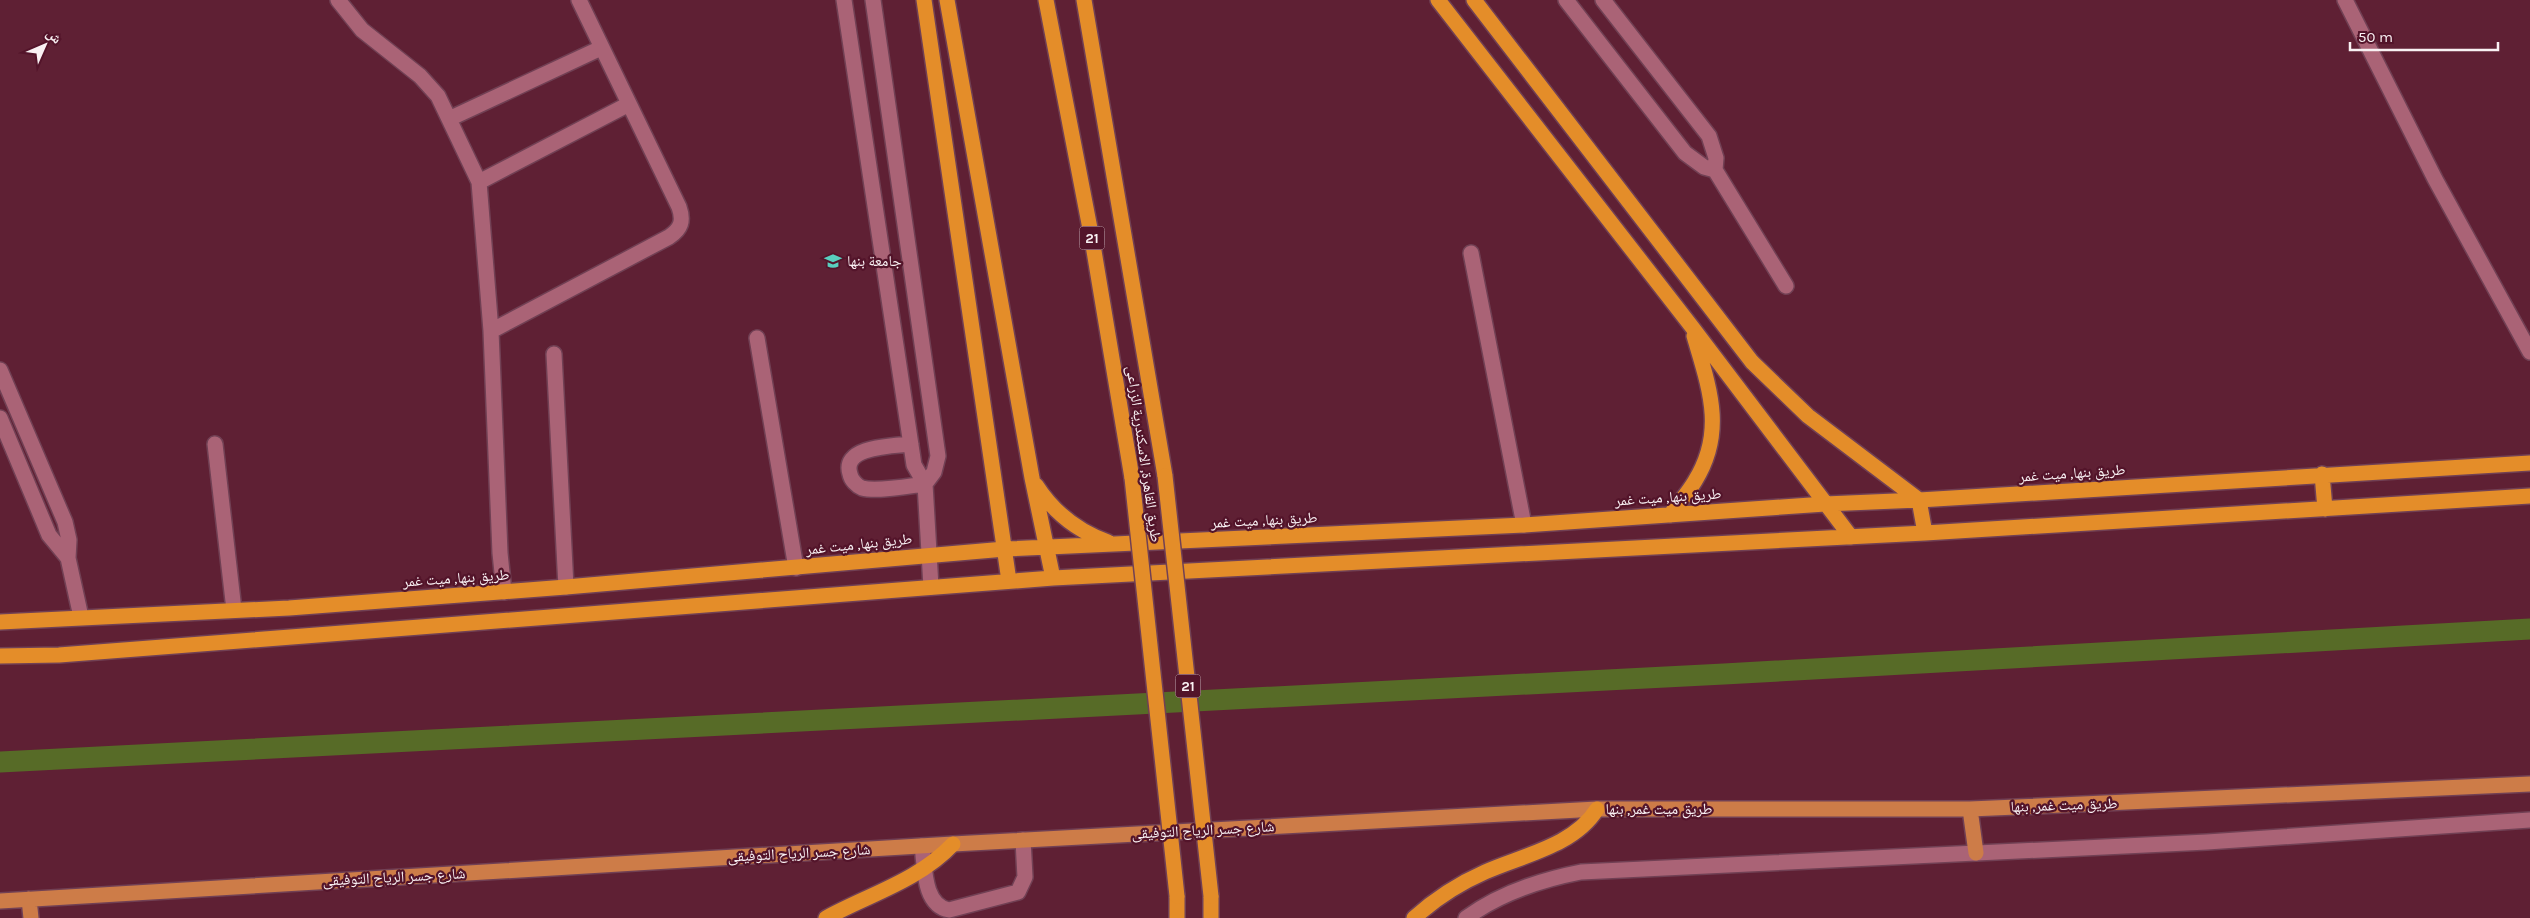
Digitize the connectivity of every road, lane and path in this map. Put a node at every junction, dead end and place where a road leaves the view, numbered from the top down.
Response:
1 (338, 0) edge
2 (578, 0) edge
3 (844, 0) edge
4 (873, 0) edge
5 (924, 0) edge
6 (948, 0) edge
7 (1046, 0) edge
8 (1084, 0) edge
9 (1438, 0) edge
10 (1474, 0) edge
11 (1566, 0) edge
12 (1603, 0) edge
13 (2345, 0) edge
14 (601, 48) junction
15 (629, 104) junction
16 (451, 118) junction
17 (1715, 170) junction
18 (479, 182) junction
19 (1471, 253) dead end
20 (1786, 286) dead end
21 (1692, 327) junction
22 (490, 332) junction
23 (756, 338) dead end
24 (2530, 352) edge
25 (554, 354) dead end
26 (0, 370) edge
27 (0, 418) edge
28 (215, 444) dead end
29 (911, 444) junction
30 (2530, 463) edge
31 (2322, 474) junction
32 (1032, 478) junction
33 (925, 484) junction
34 (2530, 496) edge
35 (1919, 500) junction
36 (1825, 504) junction
37 (2325, 509) junction
38 (1670, 515) junction
39 (1524, 525) junction
40 (1925, 533) junction
41 (1850, 537) junction
42 (1114, 544) junction
43 (1046, 546) junction
44 (1005, 549) junction
45 (929, 555) junction
46 (68, 558) junction
47 (796, 568) junction
48 (1053, 578) junction
49 (1009, 581) junction
50 (566, 587) junction
51 (931, 587) junction
52 (504, 592) junction
53 (234, 610) junction
54 (81, 617) junction
55 (0, 622) edge
56 (0, 656) edge
57 (2530, 784) edge
58 (1970, 808) junction
59 (1597, 810) junction
60 (2530, 820) edge
61 (1023, 840) junction
62 (954, 844) junction
63 (922, 846) junction
64 (1976, 853) junction
65 (926, 869) junction
66 (29, 899) junction
67 (0, 901) edge
68 (31, 918) edge
69 (826, 918) edge
70 (1177, 918) edge
71 (1211, 918) edge
72 (1414, 918) edge
73 (1466, 918) edge

1 - 16 street
2 - 14 street
3 - 29 street
4 - 33 street
5 - 44 highway
6 - 32 highway
7 - 70 highway, طريق القاهرة, الاسكندرية الزراعى / 21, bridge
8 - 71 highway, طريق القاهرة, الاسكندرية الزراعى / 21, bridge
9 - 21 highway
10 - 35 highway
11 - 17 street
12 - 17 street
13 - 24 street
14 - 15 street
14 - 16 street
15 - 18 street
15 - 22 street
16 - 18 street
17 - 20 street
18 - 22 street
19 - 39 street
21 - 36 highway
21 - 38 highway
22 - 52 street
23 - 47 street
25 - 50 street
26 - 46 street
27 - 46 street
28 - 53 street
29 - 33 street
29 - 33 street
30 - 31 highway, طريق بنها, ميت غمر
31 - 35 highway, طريق بنها, ميت غمر
31 - 37 highway
32 - 42 highway
32 - 43 highway
33 - 45 street
34 - 37 highway
35 - 36 highway, طريق بنها, ميت غمر
35 - 40 highway
36 - 38 highway, طريق بنها, ميت غمر
36 - 41 highway
37 - 40 highway
38 - 39 highway, طريق بنها, ميت غمر
39 - 42 highway, طريق بنها, ميت غمر
40 - 41 highway
41 - 48 highway
42 - 43 highway, طريق بنها, ميت غمر
43 - 44 highway, طريق بنها, ميت غمر
43 - 48 highway
44 - 45 highway, طريق بنها, ميت غمر
44 - 49 highway
45 - 47 highway, طريق بنها, ميت غمر
45 - 51 street
46 - 54 street
47 - 50 highway, طريق بنها, ميت غمر
48 - 49 highway
49 - 51 highway
50 - 52 highway, طريق بنها, ميت غمر
51 - 56 highway
52 - 53 highway, طريق بنها, ميت غمر
53 - 54 highway, طريق بنها, ميت غمر
54 - 55 highway, طريق بنها, ميت غمر
57 - 58 main road, طريق ميت غمر, بنها
58 - 59 main road, طريق ميت غمر, بنها
58 - 64 main road
59 - 61 main road, شارع جسر الرياح التوفيقى
59 - 72 highway
60 - 64 street
61 - 62 main road, شارع جسر الرياح التوفيقى
61 - 65 street
62 - 63 main road, شارع جسر الرياح التوفيقى
62 - 65 highway
63 - 65 street
63 - 66 main road, شارع جسر الرياح التوفيقى
64 - 73 street
65 - 69 highway
66 - 67 main road, شارع جسر الرياح التوفيقى
66 - 68 main road

